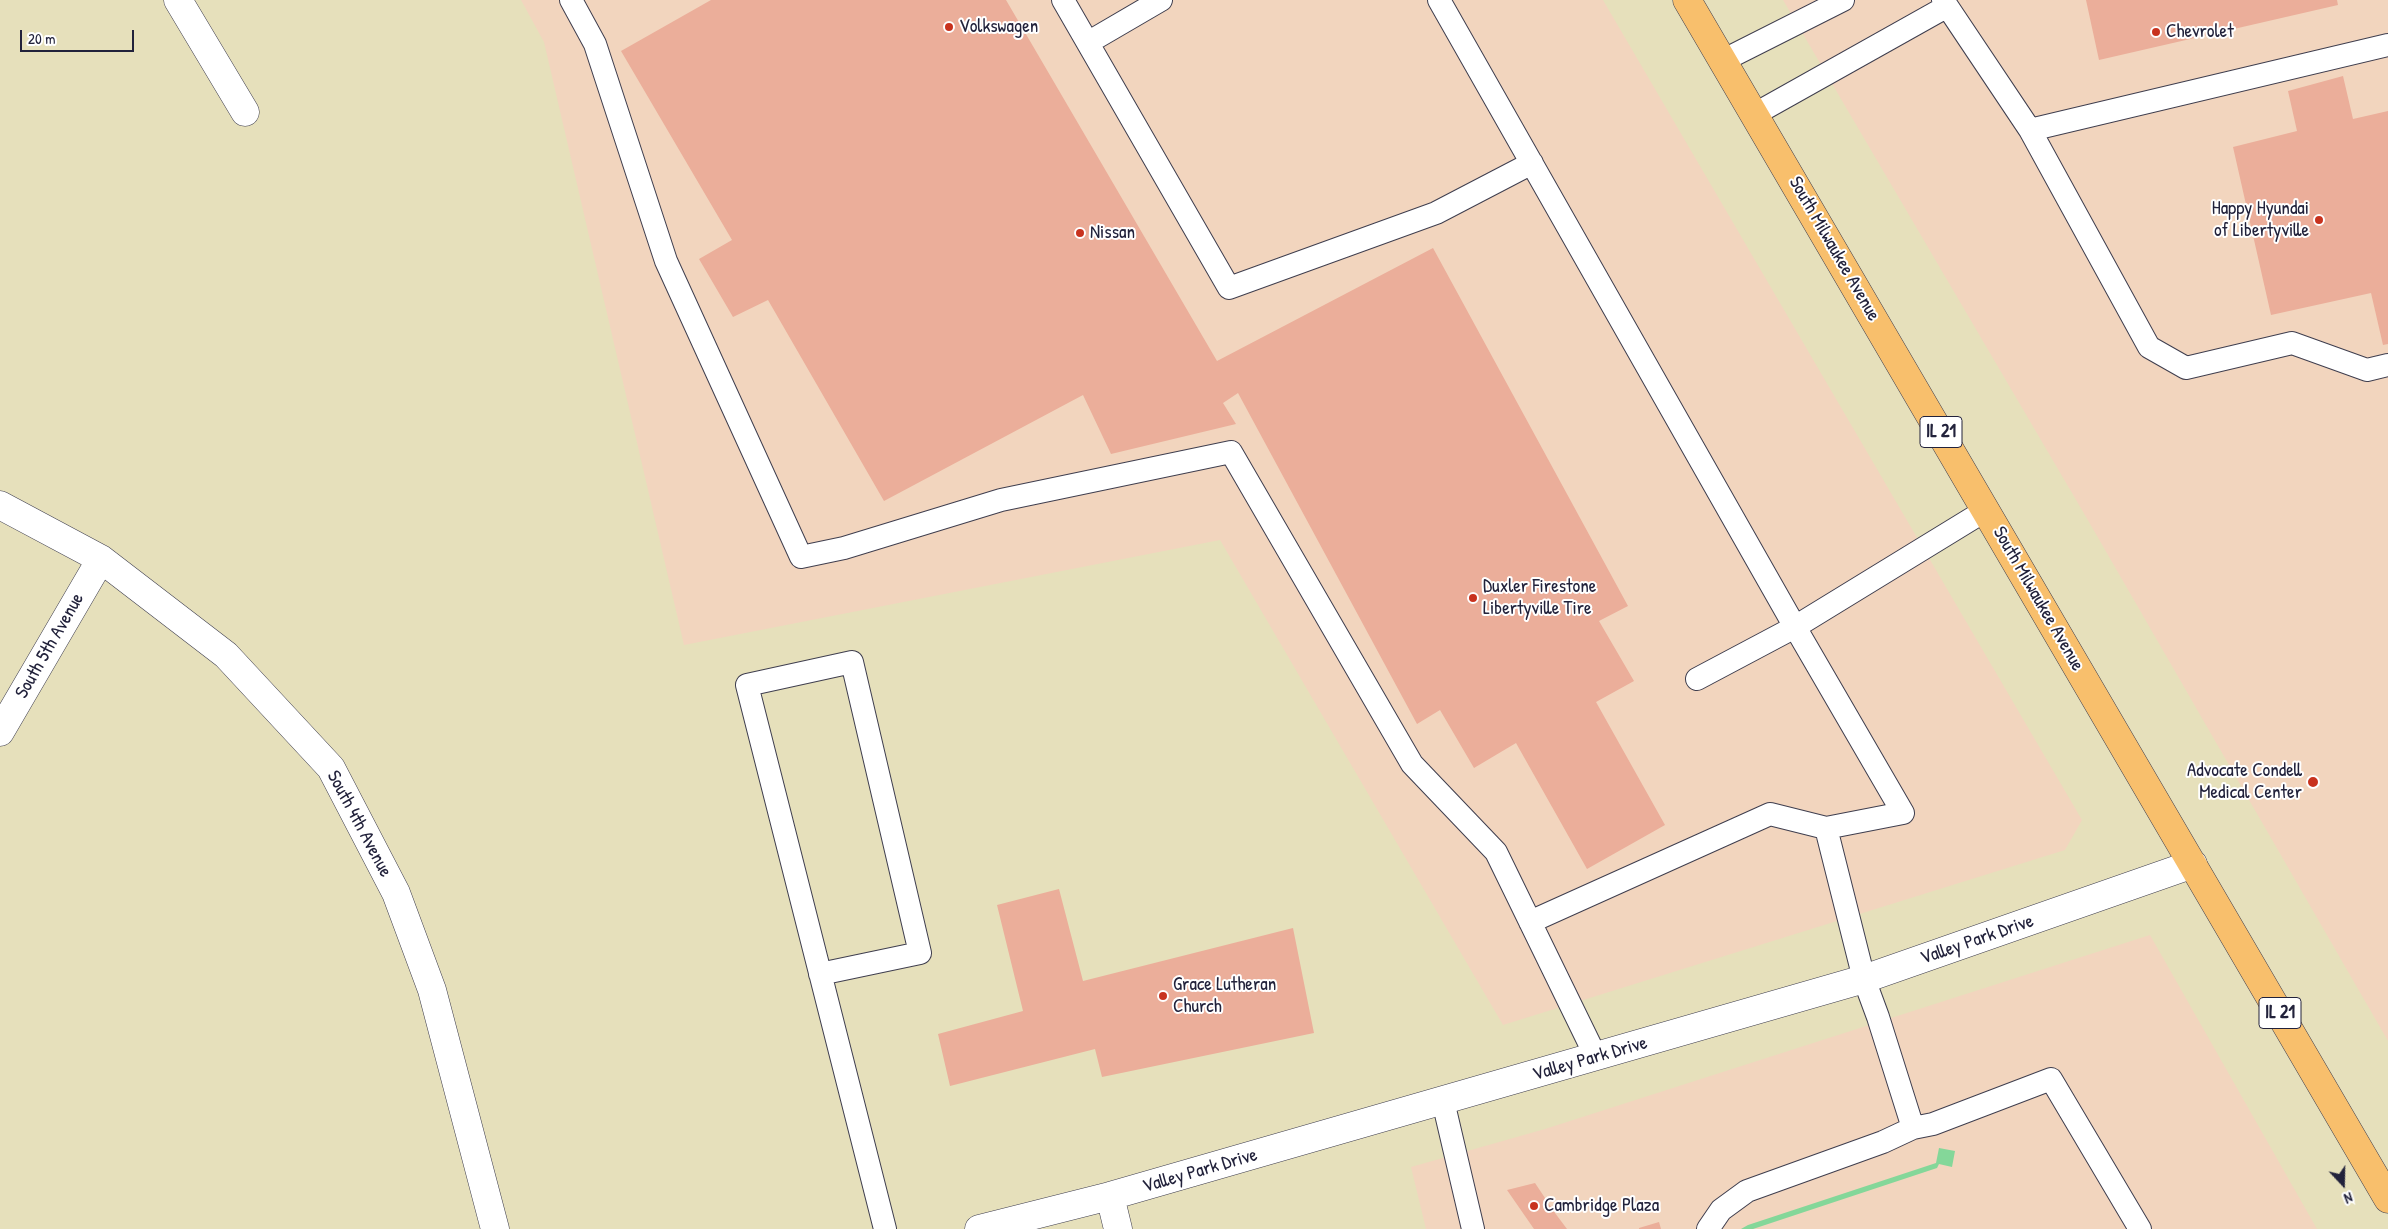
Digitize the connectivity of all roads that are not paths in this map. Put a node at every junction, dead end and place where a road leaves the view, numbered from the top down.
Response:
1 (178, 0) edge
2 (1064, 0) edge
3 (1161, 0) edge
4 (1439, 0) edge
5 (1687, 0) edge
6 (1843, 0) edge
7 (579, 3) edge
8 (1945, 4) edge
9 (1089, 42) junction
10 (2388, 45) edge
11 (1722, 60) junction
12 (246, 112) dead end
13 (1755, 114) junction
14 (2030, 130) junction
15 (1532, 163) junction
16 (2388, 365) edge
17 (0, 505) edge
18 (1986, 510) junction
19 (101, 559) junction
20 (1795, 627) junction
21 (1697, 679) dead end
22 (0, 732) edge
23 (1826, 828) junction
24 (2193, 864) junction
25 (1530, 922) junction
26 (820, 974) junction
27 (1864, 979) junction
28 (1596, 1057) junction
29 (1443, 1101) junction
30 (1913, 1128) junction
31 (1110, 1196) junction
32 (2388, 1199) edge
33 (495, 1229) edge
34 (885, 1229) edge
35 (979, 1229) edge
36 (1118, 1229) edge
37 (1473, 1229) edge
38 (1708, 1229) edge
39 (2140, 1229) edge

1 - 12 street
2 - 9 lane
3 - 9 lane
4 - 15 lane
5 - 11 main road, South Milwaukee Avenue / IL 21
6 - 11 lane
7 - 25 lane
8 - 13 lane
8 - 14 lane
9 - 15 lane
10 - 14 lane
11 - 13 main road, South Milwaukee Avenue / IL 21
13 - 18 main road, South Milwaukee Avenue / IL 21
14 - 16 lane
15 - 20 lane
17 - 19 street, South 4th Avenue
18 - 20 lane
18 - 24 main road, South Milwaukee Avenue / IL 21
19 - 22 street, South 5th Avenue
19 - 33 street, South 4th Avenue
20 - 21 lane
20 - 23 lane
23 - 25 lane
23 - 27 lane
24 - 27 street, Valley Park Drive
24 - 32 main road, South Milwaukee Avenue / IL 21
25 - 28 lane
26 - 26 lane
26 - 34 lane
27 - 28 street, Valley Park Drive
27 - 30 lane
28 - 29 street, Valley Park Drive
29 - 31 street, Valley Park Drive
29 - 37 lane
30 - 38 lane
30 - 39 lane
31 - 35 street, Valley Park Drive
31 - 36 street

